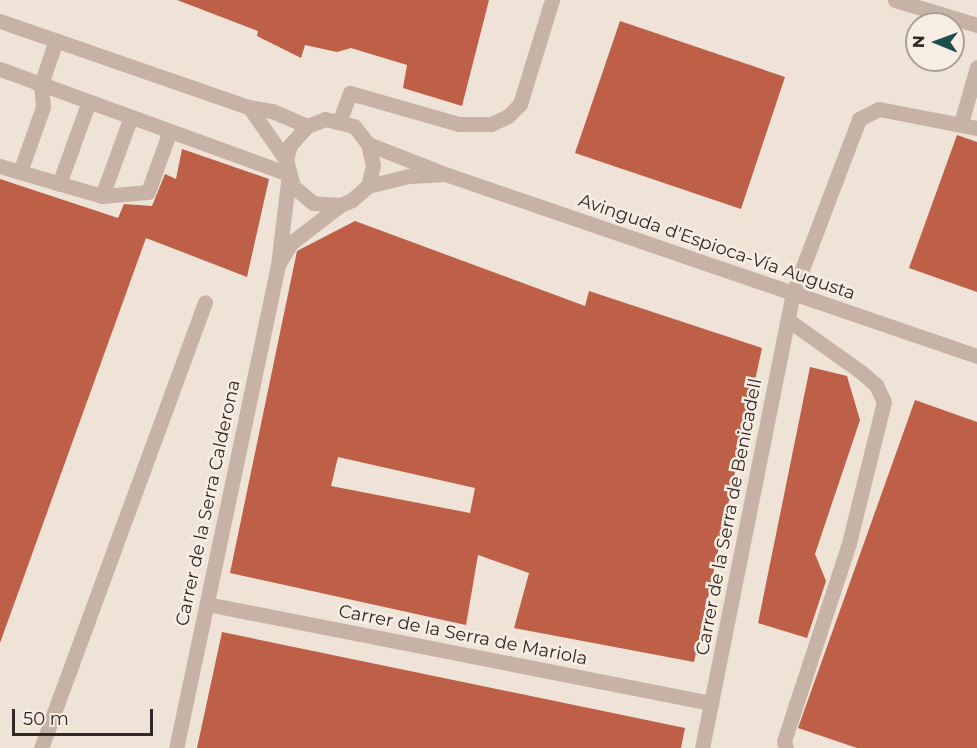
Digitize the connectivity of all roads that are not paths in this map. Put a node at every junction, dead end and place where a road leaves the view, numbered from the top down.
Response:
1 (552, 0) edge
2 (895, 0) edge
3 (0, 21) edge
4 (977, 25) edge
5 (56, 40) junction
6 (977, 67) edge
7 (0, 69) edge
8 (41, 84) junction
9 (88, 104) junction
10 (249, 107) junction
11 (130, 119) junction
12 (340, 120) junction
13 (961, 123) junction
14 (307, 126) junction
15 (977, 128) edge
16 (169, 133) junction
17 (368, 144) junction
18 (0, 166) edge
19 (287, 167) junction
20 (20, 172) junction
21 (445, 174) junction
22 (59, 184) junction
23 (368, 186) junction
24 (102, 196) junction
25 (340, 205) junction
26 (278, 265) junction
27 (793, 293) junction
28 (206, 302) dead end
29 (788, 320) junction
30 (977, 356) edge
31 (207, 604) junction
32 (711, 703) junction
33 (41, 748) edge
34 (176, 748) edge
35 (702, 748) edge
36 (786, 748) edge

1 - 12 street
2 - 4 street
3 - 5 street
5 - 8 street
5 - 10 street
6 - 13 street
7 - 8 street
8 - 9 street
8 - 20 street
9 - 11 street
9 - 22 street
10 - 14 street
10 - 19 street
11 - 16 street
11 - 24 street
12 - 14 street
12 - 17 street
13 - 15 street, Carrer de la Serra de Benicadell
13 - 27 street, Carrer de la Serra de Benicadell
14 - 19 street
16 - 19 street
16 - 24 street
17 - 21 street, Avinguda d'Espioca-Vía Augusta
17 - 23 street
18 - 20 street
19 - 25 street
19 - 26 street, Carrer de la Serra Calderona
20 - 22 street
21 - 23 street
21 - 27 street, Avinguda d'Espioca-Vía Augusta
22 - 24 street
23 - 25 street
25 - 26 street, Carrer de la Serra Calderona
26 - 31 street, Carrer de la Serra Calderona
27 - 29 street, Carrer de la Serra de Benicadell
27 - 30 street, Avinguda d'Espioca-Vía Augusta
28 - 33 street
29 - 32 street, Carrer de la Serra de Benicadell
29 - 36 street
31 - 32 street, Carrer de la Serra de Mariola
31 - 34 street, Carrer de la Serra Calderona
32 - 35 street, Carrer de la Serra de Benicadell

